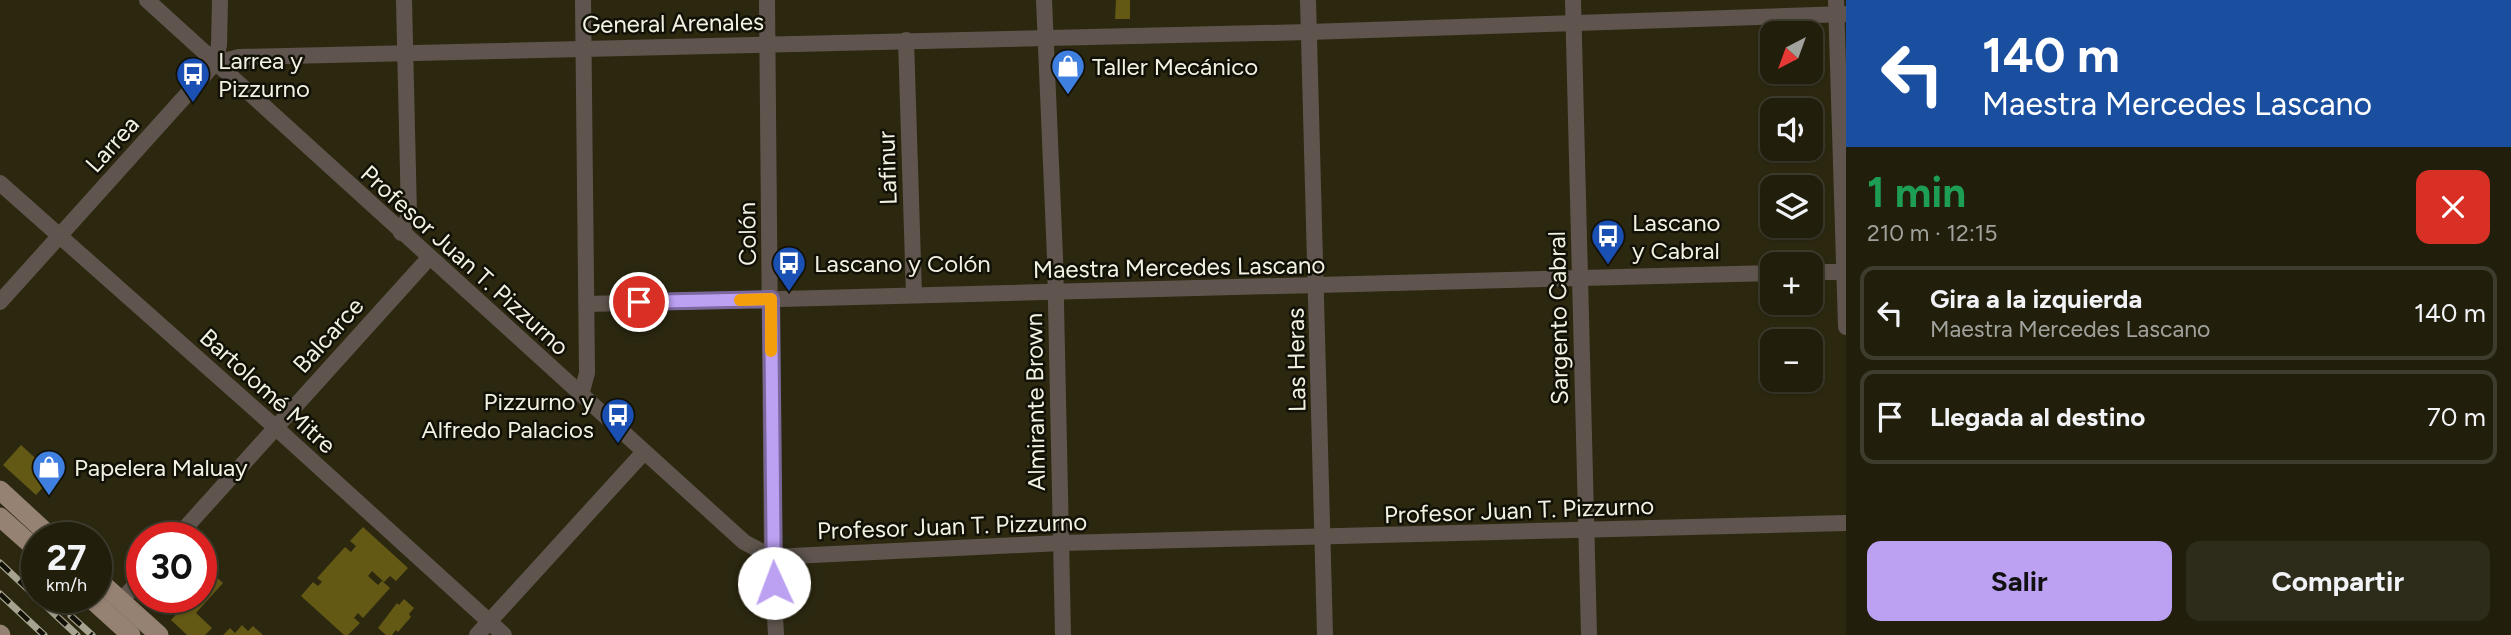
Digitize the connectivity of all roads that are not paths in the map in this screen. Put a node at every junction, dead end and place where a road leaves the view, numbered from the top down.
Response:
1 (147, 0) edge
2 (220, 0) edge
3 (404, 0) edge
4 (583, 0) edge
5 (766, 0) edge
6 (1044, 0) edge
7 (1308, 0) edge
8 (1573, 0) edge
9 (1839, 9) edge
10 (1574, 24) junction
11 (1309, 32) junction
12 (1046, 38) junction
13 (906, 40) junction
14 (766, 43) junction
15 (583, 48) junction
16 (404, 52) junction
17 (215, 62) junction
18 (0, 183) edge
19 (401, 233) junction
20 (60, 237) junction
21 (429, 258) junction
22 (1823, 272) edge
23 (1845, 272) edge
24 (1760, 274) edge
25 (1580, 278) junction
26 (1317, 287) junction
27 (1055, 294) junction
28 (914, 295) junction
29 (771, 299) junction
30 (0, 302) edge
31 (587, 304) junction
32 (1846, 327) edge
33 (581, 395) junction
34 (275, 426) junction
35 (644, 452) junction
36 (0, 491) edge
37 (0, 517) edge
38 (34, 522) edge
39 (190, 522) edge
40 (1846, 523) edge
41 (1587, 531) junction
42 (21, 536) edge
43 (1322, 538) junction
44 (1061, 543) junction
45 (772, 557) junction
46 (112, 592) edge
47 (126, 595) edge
48 (121, 600) junction
49 (107, 613) edge
50 (489, 622) junction
51 (131, 635) edge
52 (159, 635) edge
53 (477, 635) edge
54 (504, 635) edge
55 (776, 635) edge
56 (1063, 635) edge
57 (1325, 635) edge
58 (1589, 635) edge

1 - 17 street, Profesor Juan T. Pizzurno
2 - 17 street
3 - 16 street
4 - 15 street
5 - 14 street, Colón
6 - 12 street, Almirante Brown
7 - 11 street, Las Heras
8 - 10 street, Sargento Cabral
9 - 10 street, General Arenales
9 - 23 street
10 - 11 street, General Arenales
10 - 25 street, Sargento Cabral
11 - 12 street, General Arenales
11 - 26 street, Las Heras
12 - 13 street, General Arenales
12 - 27 street, Almirante Brown
13 - 14 street, General Arenales
13 - 28 street, Lafinur
14 - 15 street, General Arenales
14 - 29 street, Colón
15 - 16 street, General Arenales
15 - 31 street
16 - 17 street, General Arenales
16 - 19 street
17 - 19 street, Profesor Juan T. Pizzurno
17 - 20 street, Larrea
18 - 20 street, Bartolomé Mitre
19 - 21 street, Profesor Juan T. Pizzurno
20 - 30 street, Larrea
20 - 34 street, Bartolomé Mitre
21 - 33 street, Profesor Juan T. Pizzurno
21 - 34 street, Balcarce
22 - 23 street
23 - 32 street
24 - 25 street, Maestra Mercedes Lascano
25 - 26 street, Maestra Mercedes Lascano
25 - 41 street, Sargento Cabral
26 - 27 street, Maestra Mercedes Lascano
26 - 43 street, Las Heras
27 - 28 street, Maestra Mercedes Lascano
27 - 44 street, Almirante Brown
28 - 29 street, Maestra Mercedes Lascano
29 - 31 street, Maestra Mercedes Lascano
29 - 45 street, Colón
31 - 33 street
33 - 35 street, Profesor Juan T. Pizzurno
34 - 39 street, Balcarce
34 - 50 street, Bartolomé Mitre
35 - 45 street, Profesor Juan T. Pizzurno
35 - 50 street
36 - 38 main road
37 - 42 main road
40 - 41 street, Profesor Juan T. Pizzurno
41 - 43 street, Profesor Juan T. Pizzurno
41 - 58 street, Sargento Cabral
43 - 44 street, Profesor Juan T. Pizzurno
43 - 57 street, Las Heras
44 - 45 street, Profesor Juan T. Pizzurno
44 - 56 street, Almirante Brown
45 - 55 street, Colón
46 - 48 main road
47 - 48 street
48 - 52 main road
49 - 51 main road
50 - 53 street
50 - 54 street, Bartolomé Mitre

